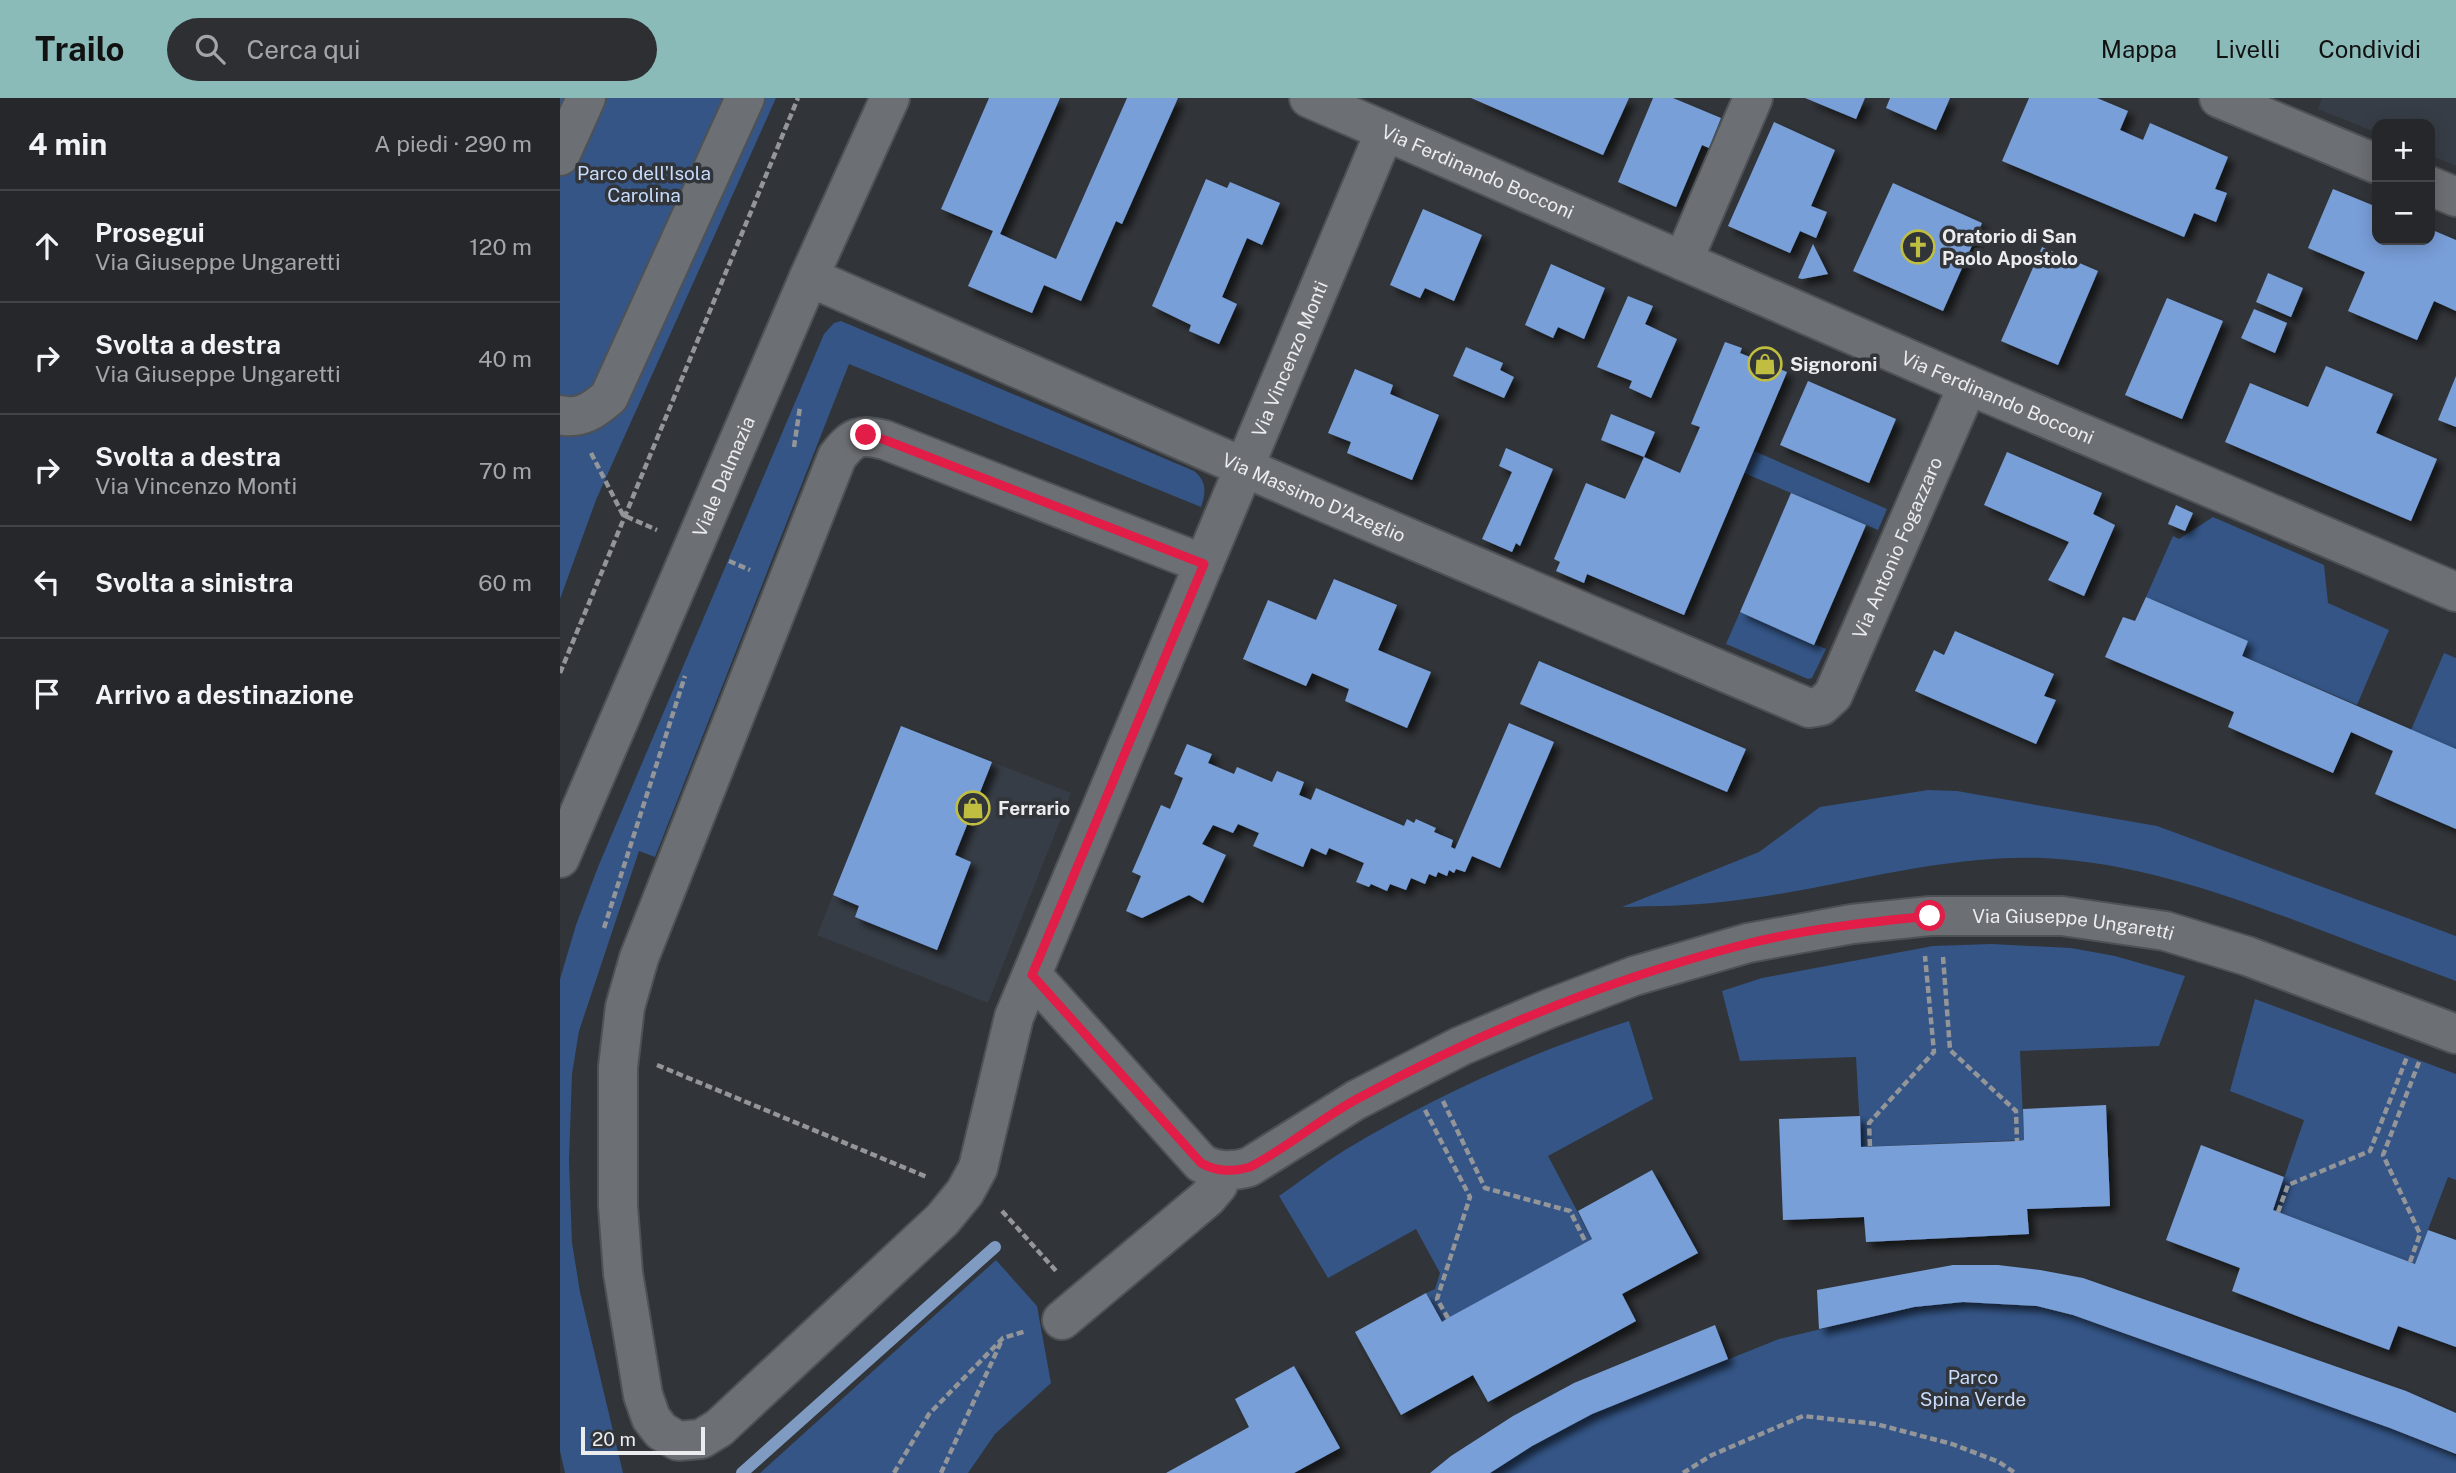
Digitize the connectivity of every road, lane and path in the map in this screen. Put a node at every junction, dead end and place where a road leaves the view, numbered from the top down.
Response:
1 (586, 98) edge
2 (745, 98) edge
3 (798, 98) edge
4 (890, 98) edge
5 (1310, 98) edge
6 (1753, 98) edge
7 (2219, 98) edge
8 (1384, 131) junction
9 (560, 156) edge
10 (2372, 162) edge
11 (2435, 188) edge
12 (2456, 197) edge
13 (1683, 261) junction
14 (809, 277) junction
15 (1968, 385) junction
16 (801, 402) dead end
17 (570, 415) edge
18 (793, 457) dead end
19 (1244, 468) junction
20 (624, 515) junction
21 (657, 530) dead end
22 (1204, 564) junction
23 (2456, 592) edge
24 (648, 656) junction
25 (560, 673) edge
26 (1821, 706) joint
27 (560, 858) edge
28 (1930, 916) junction
29 (603, 932) dead end
30 (1032, 975) junction
31 (2442, 1029) edge
32 (620, 1050) junction
33 (1441, 1056) junction
34 (2017, 1141) dead end
35 (1870, 1146) dead end
36 (1221, 1171) junction
37 (965, 1192) junction
38 (2278, 1212) dead end
39 (1586, 1243) dead end
40 (2410, 1262) dead end
41 (1072, 1311) junction
42 (1448, 1318) dead end
43 (1003, 1338) junction
44 (894, 1473) edge
45 (942, 1473) edge
46 (1683, 1473) edge
47 (2015, 1473) edge

1 - 9 street
2 - 17 street
3 - 20 path
4 - 14 street, Viale Dalmazia
5 - 8 street, Via Ferdinando Bocconi
6 - 13 street
7 - 10 street
8 - 13 street, Via Ferdinando Bocconi
8 - 19 street, Via Vincenzo Monti
11 - 12 street
13 - 15 street, Via Ferdinando Bocconi
14 - 19 street, Via Massimo D’Azeglio
14 - 24 street, Viale Dalmazia
15 - 23 street, Via Ferdinando Bocconi
15 - 26 street, Via Antonio Fogazzaro
16 - 18 path
17 - 20 path
19 - 22 street, Via Vincenzo Monti
19 - 26 street, Via Massimo D’Azeglio
20 - 21 path
20 - 25 path
22 - 30 street, Via Vincenzo Monti
22 - 32 street
24 - 27 street, Viale Dalmazia
24 - 29 path
28 - 31 street, Via Giuseppe Ungaretti
28 - 33 street, Via Giuseppe Ungaretti
28 - 34 path
28 - 35 path
30 - 36 street
30 - 37 street, Via Vincenzo Monti
31 - 38 path
31 - 40 path
32 - 37 path
32 - 37 street, Via Vincenzo Monti
33 - 36 street, Via Giuseppe Ungaretti
33 - 39 path
33 - 42 path
36 - 41 street
37 - 41 path
41 - 43 path
43 - 44 path
43 - 45 path
46 - 47 path

